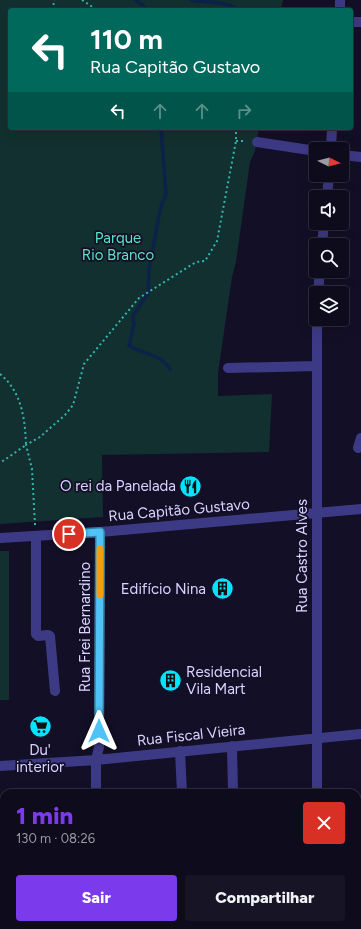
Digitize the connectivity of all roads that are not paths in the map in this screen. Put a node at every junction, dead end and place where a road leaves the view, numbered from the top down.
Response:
1 (332, 130) edge
2 (257, 142) dead end
3 (331, 142) edge
4 (309, 150) edge
5 (349, 155) edge
6 (361, 157) edge
7 (317, 326) edge
8 (317, 366) junction
9 (228, 368) dead end
10 (361, 438) edge
11 (358, 448) dead end
12 (361, 510) edge
13 (317, 514) junction
14 (100, 532) junction
15 (36, 536) junction
16 (0, 538) edge
17 (56, 691) dead end
18 (361, 734) edge
19 (317, 737) junction
20 (232, 746) junction
21 (180, 751) junction
22 (96, 760) junction
23 (0, 766) edge
24 (96, 789) edge
25 (182, 789) edge
26 (233, 789) edge
27 (317, 789) edge

1 - 3 street
2 - 4 street
5 - 6 street
7 - 8 street, Rua Castro Alves
8 - 9 street
8 - 13 street, Rua Castro Alves
10 - 11 street
12 - 13 street, Rua Capitão Gustavo
13 - 14 street, Rua Capitão Gustavo
13 - 19 street, Rua Castro Alves
14 - 15 street, Rua Capitão Gustavo
14 - 22 street, Rua Frei Bernardino
15 - 16 street, Rua Capitão Gustavo
15 - 17 street
18 - 19 street, Rua Fiscal Vieira
19 - 20 street, Rua Fiscal Vieira
19 - 27 street, Rua Castro Alves
20 - 21 street, Rua Fiscal Vieira
20 - 26 street
21 - 22 street, Rua Fiscal Vieira
21 - 25 street
22 - 23 street, Rua Fiscal Vieira
22 - 24 street, Rua Frei Bernardino

